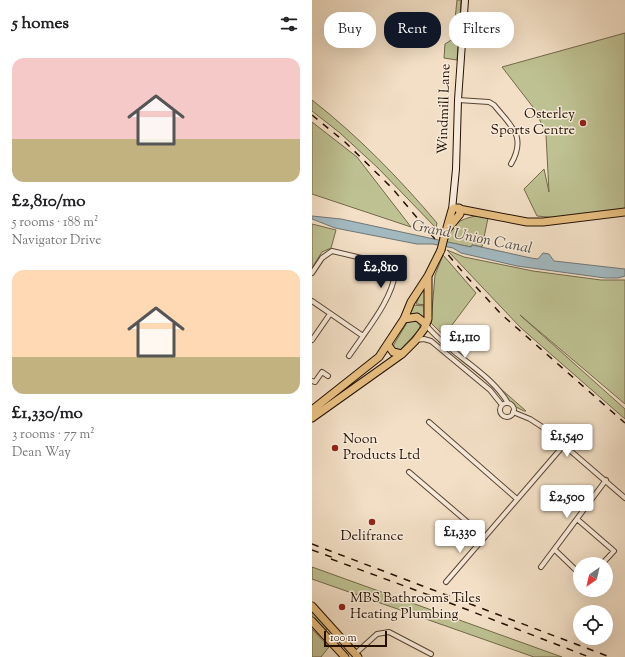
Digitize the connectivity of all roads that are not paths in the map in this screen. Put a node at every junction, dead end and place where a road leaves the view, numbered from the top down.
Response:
1 (465, 0) edge
2 (458, 100) junction
3 (511, 164) dead end
4 (456, 211) junction
5 (625, 212) edge
6 (312, 273) edge
7 (428, 276) junction
8 (314, 302) edge
9 (312, 308) edge
10 (330, 314) junction
11 (405, 316) junction
12 (426, 324) junction
13 (363, 336) junction
14 (312, 340) edge
15 (415, 340) junction
16 (388, 345) junction
17 (402, 354) junction
18 (348, 356) dead end
19 (328, 376) dead end
20 (312, 381) edge
21 (508, 404) junction
22 (502, 405) junction
23 (312, 410) edge
24 (513, 412) junction
25 (312, 418) edge
26 (428, 422) dead end
27 (564, 445) junction
28 (409, 472) dead end
29 (606, 480) junction
30 (625, 498) edge
31 (517, 499) junction
32 (577, 519) junction
33 (485, 537) junction
34 (554, 550) junction
35 (608, 557) edge
36 (541, 568) dead end
37 (573, 568) edge
38 (446, 582) dead end
39 (312, 606) edge
40 (312, 621) edge
41 (341, 637) junction
42 (333, 644) junction
43 (431, 654) dead end
44 (357, 655) edge
45 (345, 657) edge

1 - 2 main road, Windmill Lane
2 - 3 street
2 - 4 main road, Windmill Lane
4 - 5 main road
4 - 7 main road, Windmill Lane, bridge
6 - 13 street
7 - 11 main road, Windmill Lane
7 - 12 main road, Windmill Lane
8 - 9 street
8 - 10 street
10 - 13 street
10 - 14 street
11 - 12 main road
11 - 16 main road, Windmill Lane
12 - 15 main road, Windmill Lane
12 - 21 street
13 - 18 street
15 - 17 main road, Windmill Lane
15 - 22 street
16 - 17 main road
16 - 23 main road, Windmill Lane
17 - 25 main road, Windmill Lane
19 - 20 street
21 - 22 street
21 - 24 street
22 - 24 street
24 - 27 street
26 - 31 street
27 - 29 street
27 - 31 street
28 - 33 street
29 - 30 street
29 - 32 street
31 - 33 street
32 - 34 street
32 - 35 street
33 - 38 street
34 - 36 street
34 - 37 street
39 - 41 main road
40 - 42 main road
41 - 42 main road
41 - 44 main road
42 - 45 main road
43 - 44 street

